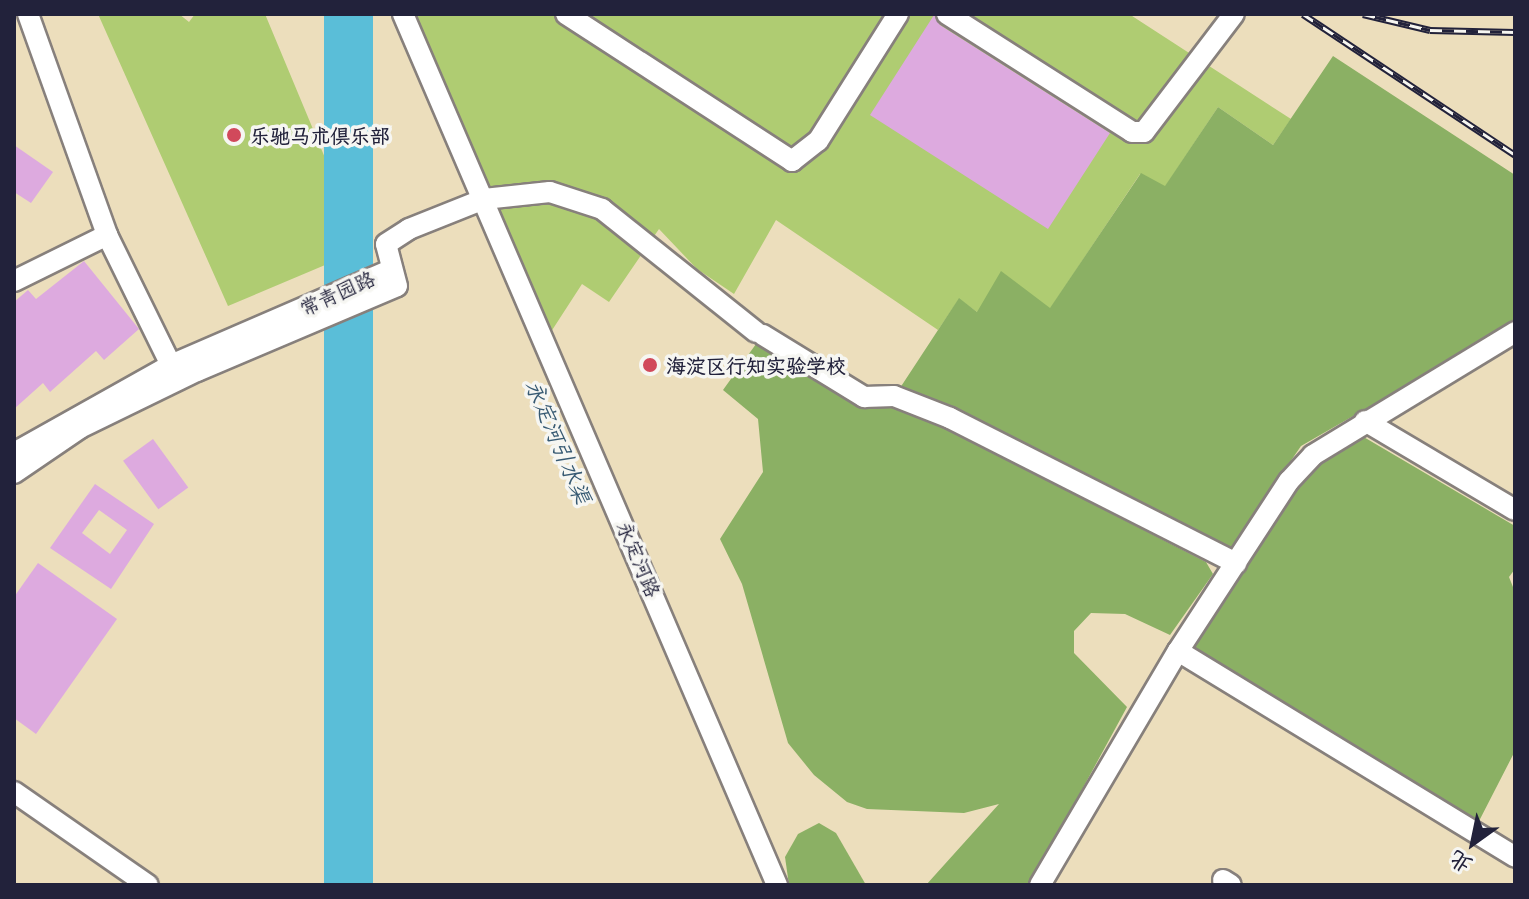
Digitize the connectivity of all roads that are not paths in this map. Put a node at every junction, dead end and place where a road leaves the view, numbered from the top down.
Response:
1 (28, 14) edge
2 (403, 14) edge
3 (566, 14) edge
4 (898, 14) edge
5 (947, 14) edge
6 (1234, 14) edge
7 (477, 202) junction
8 (107, 235) junction
9 (391, 270) junction
10 (14, 281) edge
11 (1515, 332) edge
12 (171, 365) junction
13 (1365, 421) junction
14 (14, 453) edge
15 (14, 473) edge
16 (1515, 510) edge
17 (1236, 563) junction
18 (1178, 651) junction
19 (14, 792) edge
20 (1515, 857) edge
21 (148, 885) edge
22 (777, 885) edge
23 (1040, 885) edge

1 - 8 street
2 - 7 street, 永定河路
3 - 4 street
5 - 6 street
7 - 9 street
7 - 17 street
7 - 22 street, 永定河路
8 - 10 street
8 - 12 street
9 - 12 street, 常青园路
9 - 15 street, 常青园路
11 - 13 street
12 - 14 street, 常青园路
13 - 16 street
13 - 17 street
17 - 18 street
18 - 20 street
18 - 23 street
19 - 21 street

